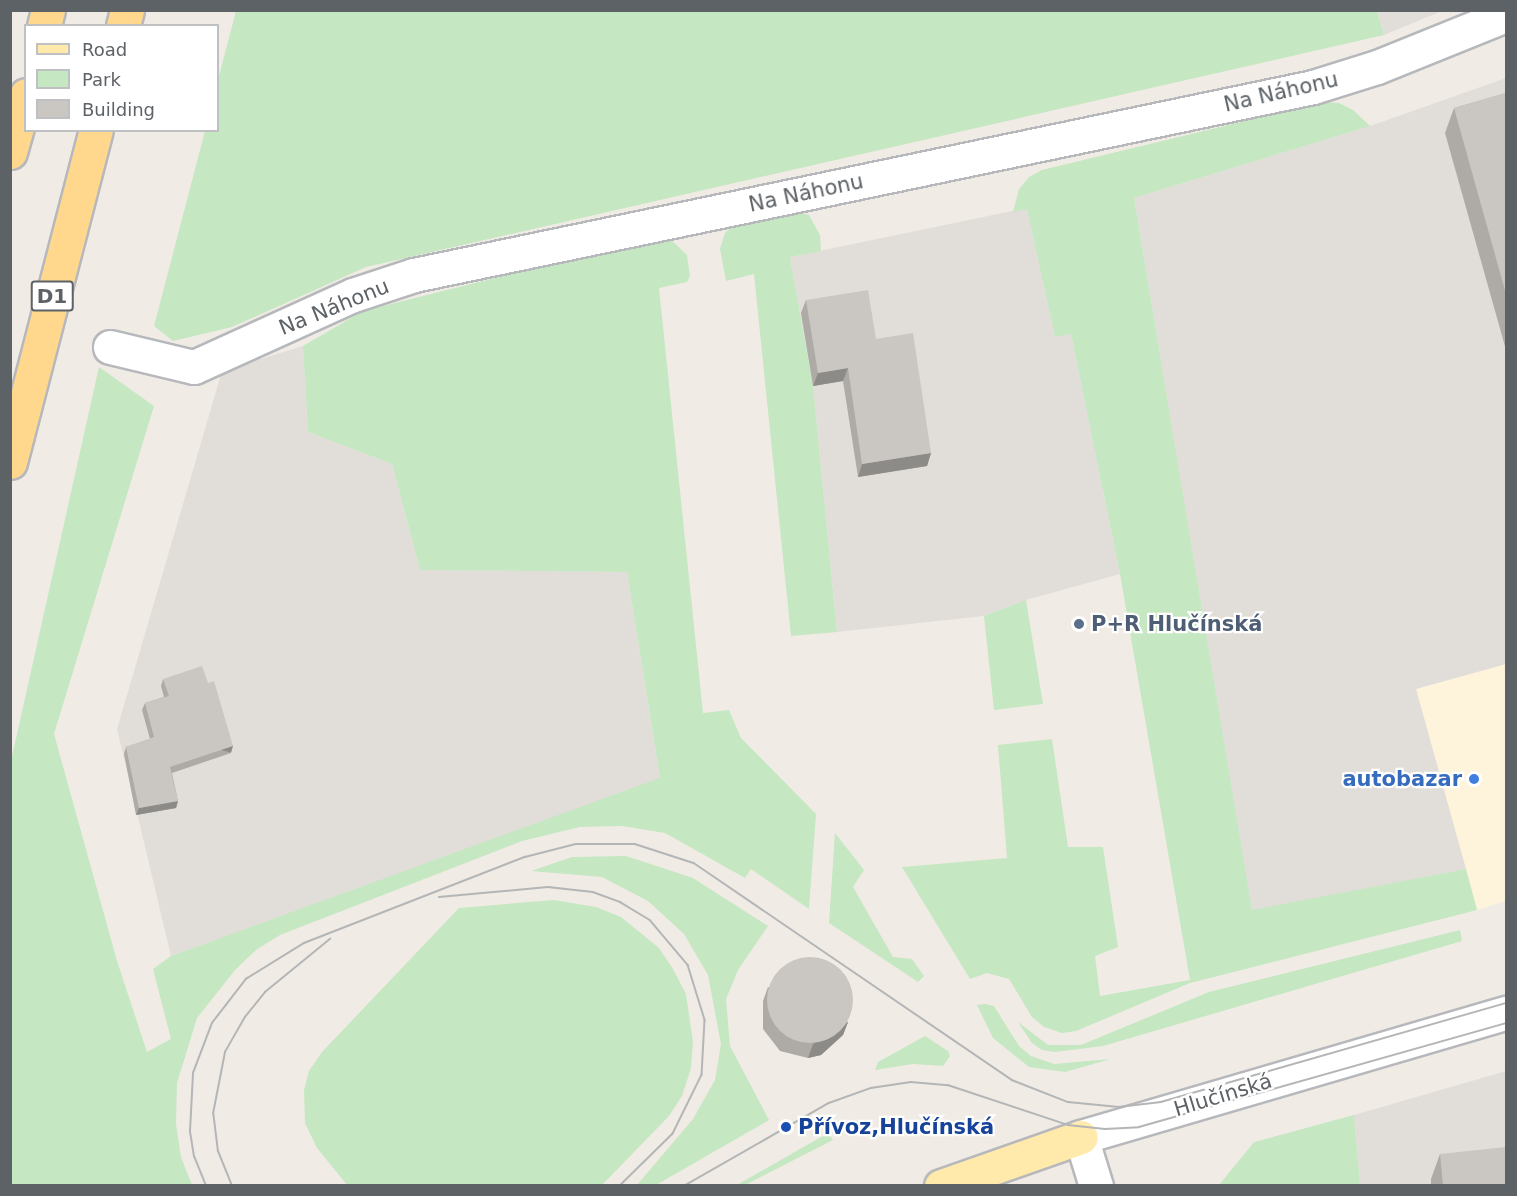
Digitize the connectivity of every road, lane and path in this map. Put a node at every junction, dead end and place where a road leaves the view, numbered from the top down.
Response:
1 (1506, 15) edge
2 (24, 102) edge
3 (95, 132) edge
4 (10, 152) edge
5 (110, 347) dead end
6 (10, 462) edge
7 (1506, 1013) edge
8 (1081, 1137) junction
9 (941, 1185) edge
10 (1096, 1185) edge

1 - 5 street, Na Náhonu
2 - 4 highway
3 - 6 highway, D1
7 - 8 street, Hlučínská
8 - 9 main road, Hlučínská
8 - 10 street

